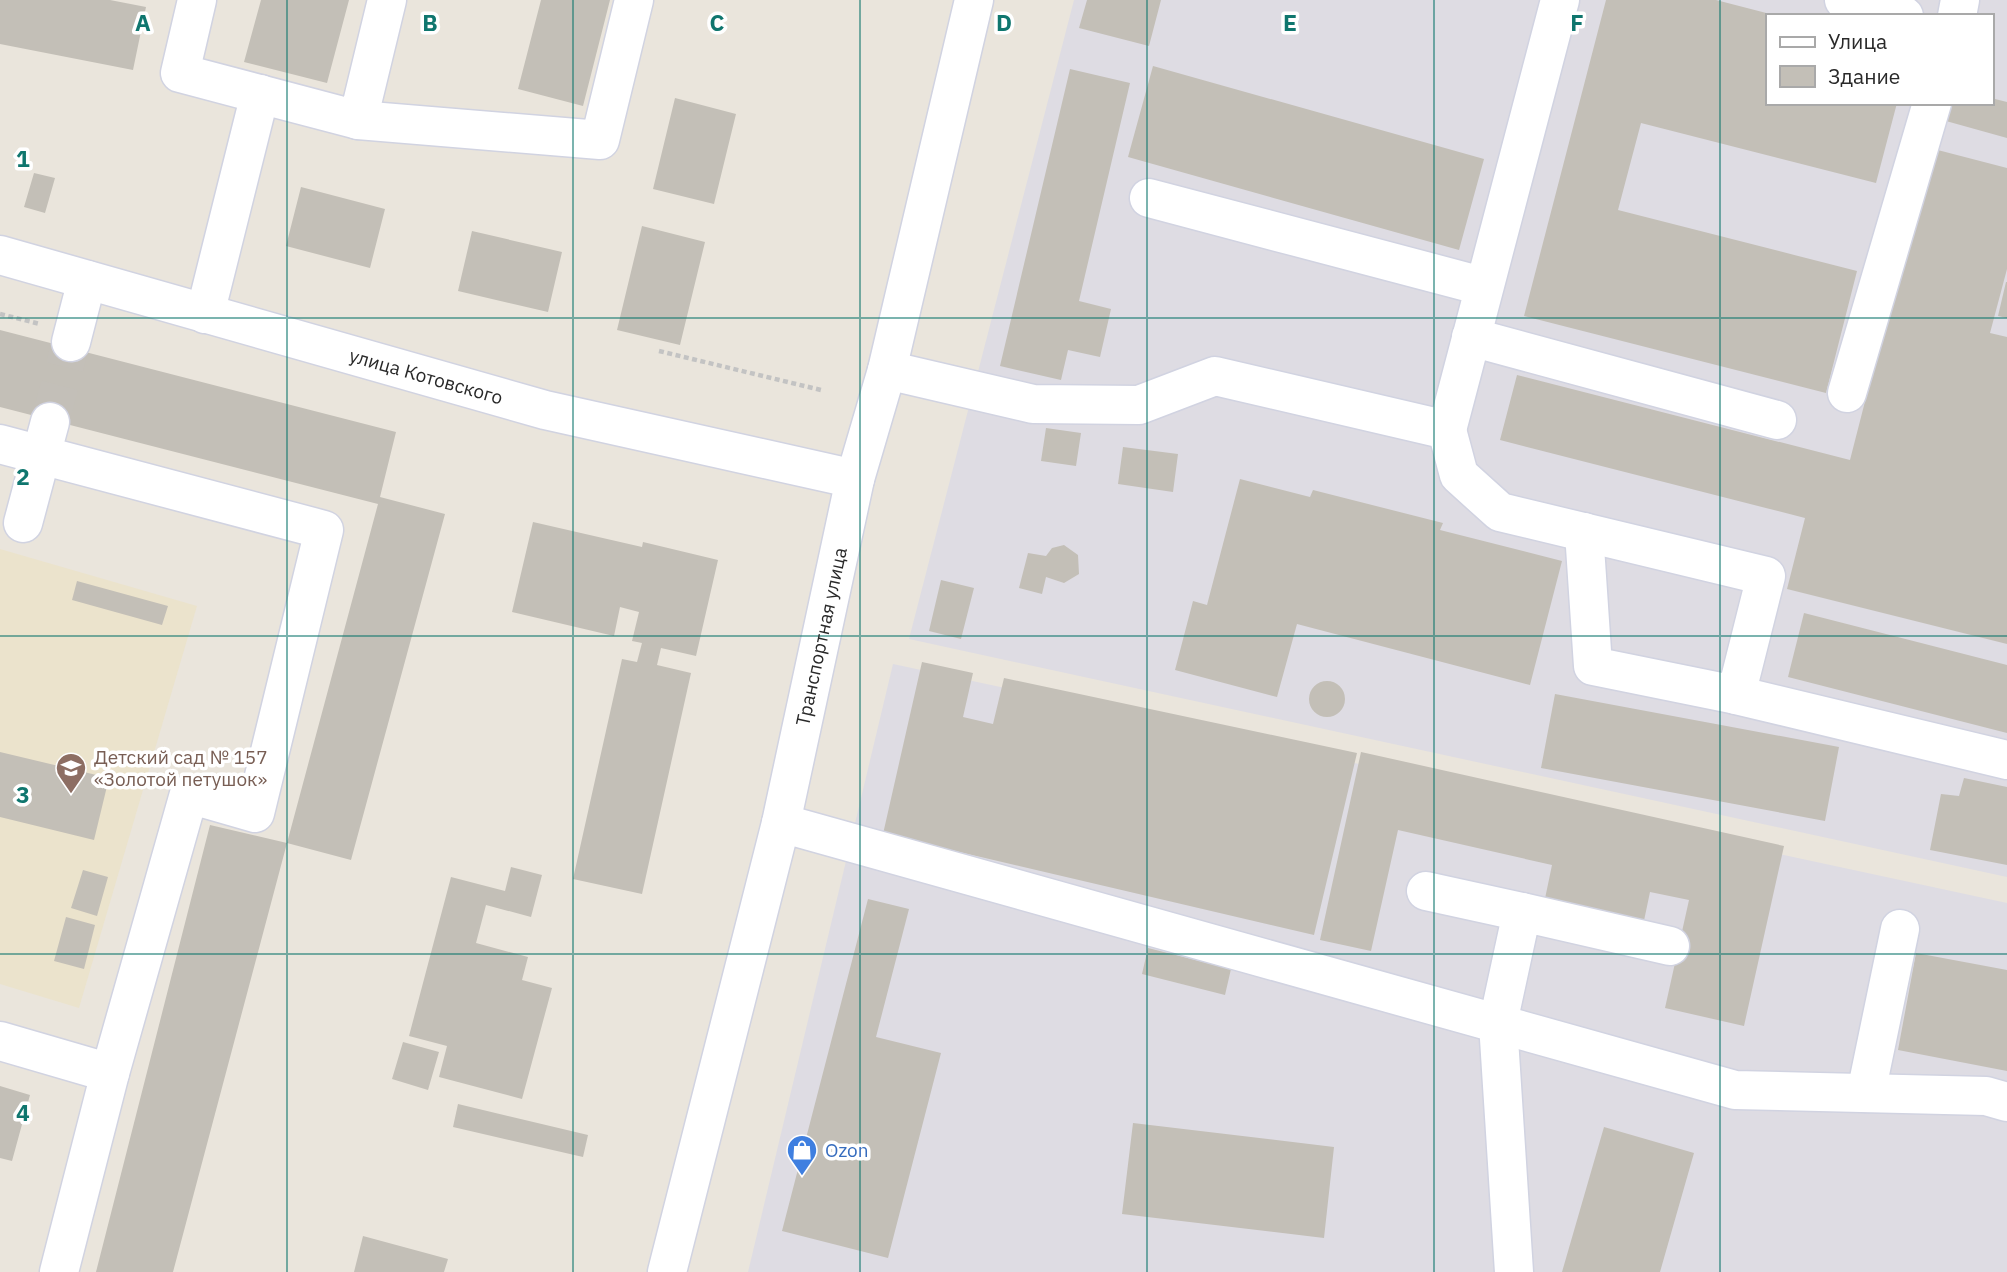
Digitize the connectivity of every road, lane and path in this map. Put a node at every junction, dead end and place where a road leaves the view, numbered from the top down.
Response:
1 (197, 0) edge
2 (387, 0) edge
3 (634, 0) edge
4 (974, 0) edge
5 (1559, 0) edge
6 (1844, 0) edge
7 (1896, 14) edge
8 (261, 94) junction
9 (1931, 105) edge
10 (359, 120) junction
11 (1149, 198) dead end
12 (0, 255) edge
13 (87, 280) junction
14 (1482, 286) junction
15 (205, 314) junction
16 (1471, 337) junction
17 (71, 342) tunnel mouth
18 (659, 351) dead end
19 (887, 370) junction
20 (821, 390) dead end
21 (1847, 393) dead end
22 (1777, 419) dead end
23 (1447, 430) junction
24 (46, 438) junction
25 (0, 444) edge
26 (855, 479) junction
27 (23, 523) dead end
28 (1584, 532) junction
29 (1736, 695) junction
30 (2007, 760) edge
31 (780, 823) junction
32 (1426, 891) dead end
33 (1522, 912) junction
34 (1900, 929) dead end
35 (1670, 946) dead end
36 (1498, 1023) junction
37 (0, 1041) edge
38 (110, 1073) junction
39 (1866, 1093) junction
40 (2007, 1102) edge
41 (59, 1272) edge
42 (667, 1272) edge
43 (1514, 1272) edge

1 - 8 street
2 - 10 street
3 - 10 street
4 - 19 street, Транспортная улица
5 - 14 street
6 - 7 street
8 - 10 street
8 - 15 street
9 - 21 street
11 - 14 street
12 - 13 street, улица Котовского
13 - 15 street, улица Котовского
13 - 17 street
14 - 16 street
15 - 26 street, улица Котовского
16 - 22 street
16 - 23 street
18 - 20 path
19 - 23 street
19 - 26 street, Транспортная улица
23 - 28 street
24 - 25 street
24 - 27 street
24 - 38 street
26 - 31 street, Транспортная улица
28 - 29 street
28 - 29 street
29 - 30 street
31 - 36 street
31 - 42 street, Транспортная улица
32 - 33 street
33 - 35 street
33 - 36 street
34 - 39 street
36 - 39 street
36 - 43 street
37 - 38 street
38 - 41 street
39 - 40 street

